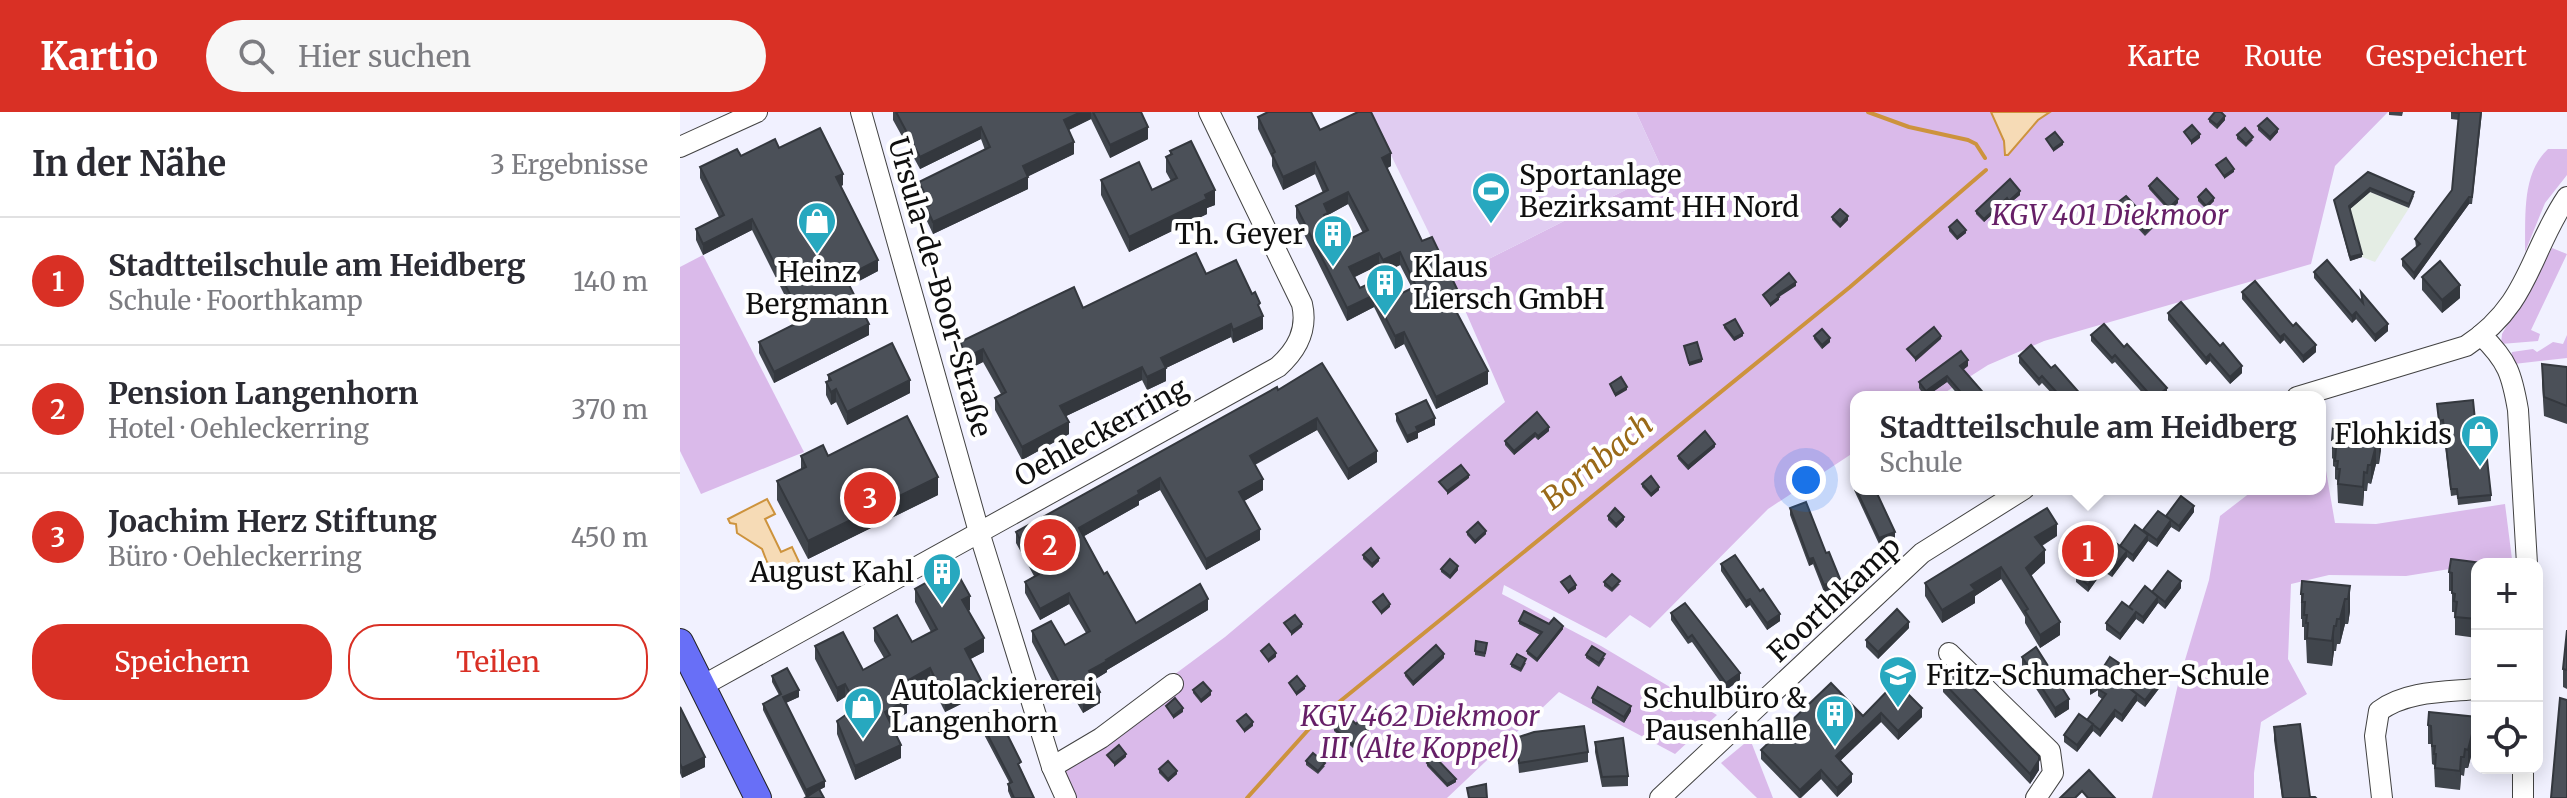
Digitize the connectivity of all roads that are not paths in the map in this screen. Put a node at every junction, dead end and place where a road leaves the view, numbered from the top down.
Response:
1 (757, 112) edge
2 (861, 112) edge
3 (1209, 112) edge
4 (680, 147) edge
5 (2567, 197) edge
6 (2481, 335) junction
7 (2317, 391) edge
8 (2014, 495) edge
9 (979, 532) junction
10 (2527, 558) edge
11 (680, 642) edge
12 (1949, 653) dead end
13 (1173, 684) dead end
14 (702, 686) junction
15 (2471, 690) edge
16 (1052, 767) junction
17 (2523, 774) edge
18 (758, 798) edge
19 (1066, 798) edge
20 (1660, 798) edge
21 (2036, 798) edge
22 (2382, 798) edge
23 (2523, 798) edge

1 - 4 street
2 - 9 street, Ursula-de-Boor-Straße
3 - 9 street, Oehleckerring
5 - 6 street
6 - 7 street
6 - 10 street
8 - 20 street, Foorthkamp
9 - 14 street, Oehleckerring
9 - 16 street, Ursula-de-Boor-Straße
11 - 14 main road
12 - 21 street
13 - 16 street
14 - 18 main road
15 - 22 street
16 - 19 street, Ursula-de-Boor-Straße
17 - 23 street

